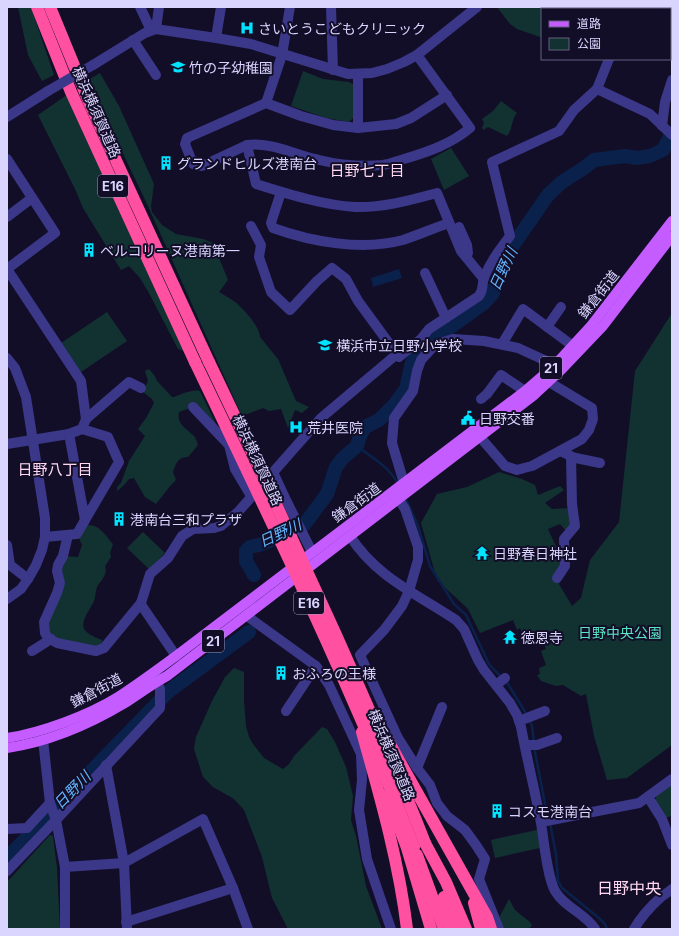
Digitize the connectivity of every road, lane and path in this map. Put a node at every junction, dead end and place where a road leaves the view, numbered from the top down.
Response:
1 (37, 7) edge
2 (50, 7) edge
3 (140, 7) edge
4 (159, 7) edge
5 (221, 7) edge
6 (290, 7) edge
7 (331, 7) edge
8 (477, 7) edge
9 (153, 29) junction
10 (216, 38) junction
11 (133, 40) junction
12 (282, 55) junction
13 (417, 55) junction
14 (606, 60) edge
15 (333, 70) junction
16 (358, 74) junction
17 (156, 75) dead end
18 (672, 80) edge
19 (597, 90) junction
20 (447, 96) junction
21 (266, 103) junction
22 (7, 117) edge
23 (358, 128) junction
24 (667, 131) edge
25 (247, 145) junction
26 (7, 159) edge
27 (281, 192) junction
28 (32, 198) junction
29 (7, 217) edge
30 (452, 220) junction
31 (672, 221) edge
32 (251, 226) dead end
33 (672, 236) edge
34 (425, 273) dead end
35 (484, 279) junction
36 (11, 284) edge
37 (561, 307) dead end
38 (446, 318) junction
39 (547, 327) junction
40 (421, 339) junction
41 (502, 344) junction
42 (573, 346) junction
43 (432, 348) junction
44 (397, 354) junction
45 (7, 358) edge
46 (555, 365) junction
47 (548, 382) junction
48 (141, 388) dead end
49 (525, 391) junction
50 (481, 399) dead end
51 (193, 407) dead end
52 (84, 424) junction
53 (69, 434) junction
54 (480, 437) junction
55 (32, 440) junction
56 (7, 444) edge
57 (560, 451) junction
58 (571, 457) junction
59 (600, 463) dead end
60 (273, 472) junction
61 (400, 491) junction
62 (251, 496) junction
63 (85, 520) junction
64 (68, 535) junction
65 (350, 536) junction
66 (45, 537) junction
67 (7, 544) edge
68 (309, 559) junction
69 (8, 566) edge
70 (290, 575) junction
71 (28, 578) junction
72 (557, 578) dead end
73 (409, 591) junction
74 (7, 599) edge
75 (141, 603) junction
76 (247, 616) junction
77 (51, 639) junction
78 (32, 651) dead end
79 (176, 656) junction
80 (316, 666) junction
81 (157, 681) junction
82 (442, 707) dead end
83 (286, 711) dead end
84 (546, 711) dead end
85 (524, 719) junction
86 (7, 738) edge
87 (557, 738) dead end
88 (43, 740) junction
89 (530, 745) junction
90 (7, 748) edge
91 (106, 765) junction
92 (417, 768) junction
93 (672, 779) edge
94 (648, 797) junction
95 (50, 803) junction
96 (56, 819) junction
97 (542, 822) junction
98 (7, 829) edge
99 (672, 845) edge
100 (416, 846) junction
101 (124, 863) junction
102 (65, 867) junction
103 (7, 871) edge
104 (470, 886) junction
105 (233, 888) junction
106 (672, 889) edge
107 (403, 899) junction
108 (127, 926) edge
109 (65, 929) edge
110 (248, 929) edge
111 (391, 929) edge
112 (407, 929) edge
113 (415, 929) edge
114 (431, 929) edge
115 (444, 929) edge
116 (456, 929) edge
117 (466, 929) edge
118 (481, 929) edge
119 (491, 929) edge
120 (499, 929) edge
121 (595, 929) edge
122 (634, 929) edge

1 - 100 highway, 横浜横須賀道路 / E16, bridge
2 - 100 highway, 横浜横須賀道路 / E16, bridge
3 - 9 street
4 - 9 street
5 - 10 street
6 - 12 street
7 - 15 street
8 - 13 street
9 - 10 street
9 - 11 street
10 - 12 street
11 - 17 street
11 - 22 street, bridge
12 - 15 street
12 - 21 street
13 - 16 street
13 - 20 street
14 - 19 street
15 - 16 street
16 - 23 street
18 - 24 street
19 - 24 street
19 - 35 street
20 - 23 street
20 - 25 street
21 - 23 street
21 - 25 street
25 - 27 street
26 - 28 street
27 - 30 street
27 - 30 street
28 - 29 street
28 - 36 street
30 - 35 street
31 - 42 main road, 鎌倉街道 / 21
32 - 44 street
33 - 47 main road, 鎌倉街道 / 21
34 - 38 street
35 - 38 street
36 - 52 street
37 - 39 street
38 - 40 street
39 - 41 street
39 - 42 street
40 - 43 street
40 - 44 street
41 - 43 street
41 - 46 street
42 - 46 main road, 鎌倉街道 / 21
43 - 61 street
44 - 60 street
45 - 55 street
46 - 49 main road, 鎌倉街道 / 21
47 - 54 main road, 鎌倉街道 / 21
47 - 57 street
48 - 52 street
49 - 50 street
49 - 61 main road, 鎌倉街道 / 21
51 - 62 street
52 - 53 street
52 - 63 street
53 - 55 street
53 - 63 street
54 - 57 street
54 - 61 main road, 鎌倉街道 / 21
55 - 56 street
55 - 66 street
57 - 58 street
58 - 59 street
58 - 72 street
60 - 62 street
60 - 68 street
61 - 65 main road, 鎌倉街道 / 21
61 - 68 main road, 鎌倉街道 / 21
61 - 73 street
62 - 75 street
63 - 64 street
64 - 66 street
64 - 77 street
65 - 68 main road, 鎌倉街道 / 21
65 - 73 street
66 - 71 street
67 - 69 street
68 - 70 main road, 鎌倉街道 / 21
68 - 104 highway
69 - 71 street
70 - 76 main road, 鎌倉街道 / 21
70 - 79 main road, 鎌倉街道 / 21
70 - 107 highway
71 - 74 street
73 - 85 street
73 - 92 street
75 - 77 street
75 - 79 street
76 - 80 street
76 - 81 main road, 鎌倉街道 / 21
77 - 78 street
79 - 81 main road, 鎌倉街道 / 21
80 - 83 street
80 - 111 street
81 - 86 main road, 鎌倉街道 / 21
81 - 88 main road, 鎌倉街道 / 21
81 - 91 street
82 - 92 street
84 - 85 street
85 - 89 street
87 - 89 street
88 - 90 main road, 鎌倉街道 / 21
88 - 95 street
89 - 97 street
91 - 96 street
91 - 101 street
92 - 120 street
93 - 94 street
94 - 97 street
94 - 99 street
95 - 96 street
95 - 98 street
96 - 102 street
96 - 103 street
97 - 121 street
100 - 114 highway
100 - 115 highway, 横浜横須賀道路 / E16
100 - 116 highway, 横浜横須賀道路 / E16
100 - 117 highway
101 - 102 street
101 - 105 street
101 - 108 street
102 - 109 street
104 - 118 highway
104 - 119 highway
105 - 108 street
105 - 110 street
106 - 122 street
107 - 112 highway
107 - 113 highway

